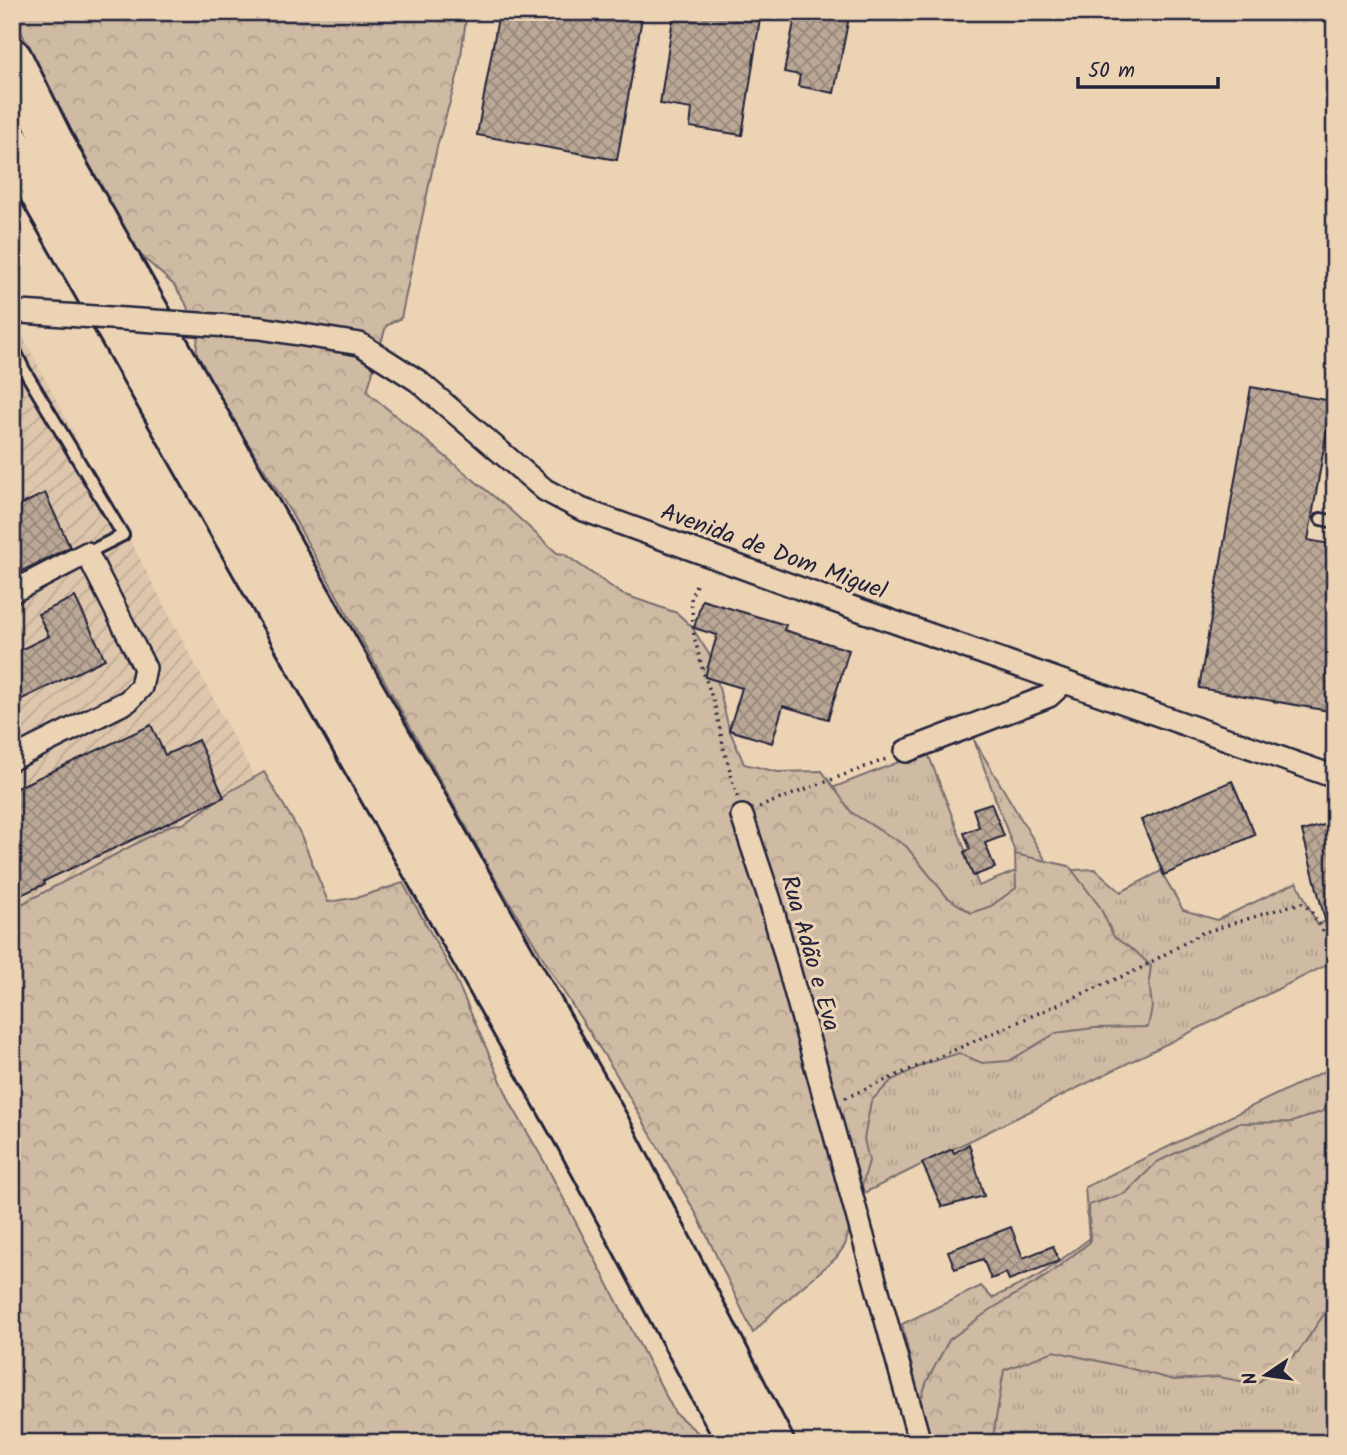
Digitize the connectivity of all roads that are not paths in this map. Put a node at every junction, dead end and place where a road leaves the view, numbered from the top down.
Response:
1 (12, 58) edge
2 (12, 144) edge
3 (17, 312) edge
4 (12, 344) edge
5 (18, 370) edge
6 (1321, 519) dead end
7 (1335, 522) edge
8 (87, 553) junction
9 (12, 592) edge
10 (1064, 682) junction
11 (906, 751) road end
12 (12, 759) edge
13 (1335, 777) edge
14 (743, 816) road end
15 (738, 1443) edge
16 (774, 1443) edge
17 (920, 1443) edge

1 - 16 highway
2 - 15 highway
3 - 10 street, Avenida de Dom Miguel, bridge
4 - 5 lane
5 - 8 lane
6 - 7 lane
8 - 9 street
8 - 12 street
10 - 11 street
10 - 13 street, Avenida de Dom Miguel
14 - 17 street, Rua Adão e Eva

